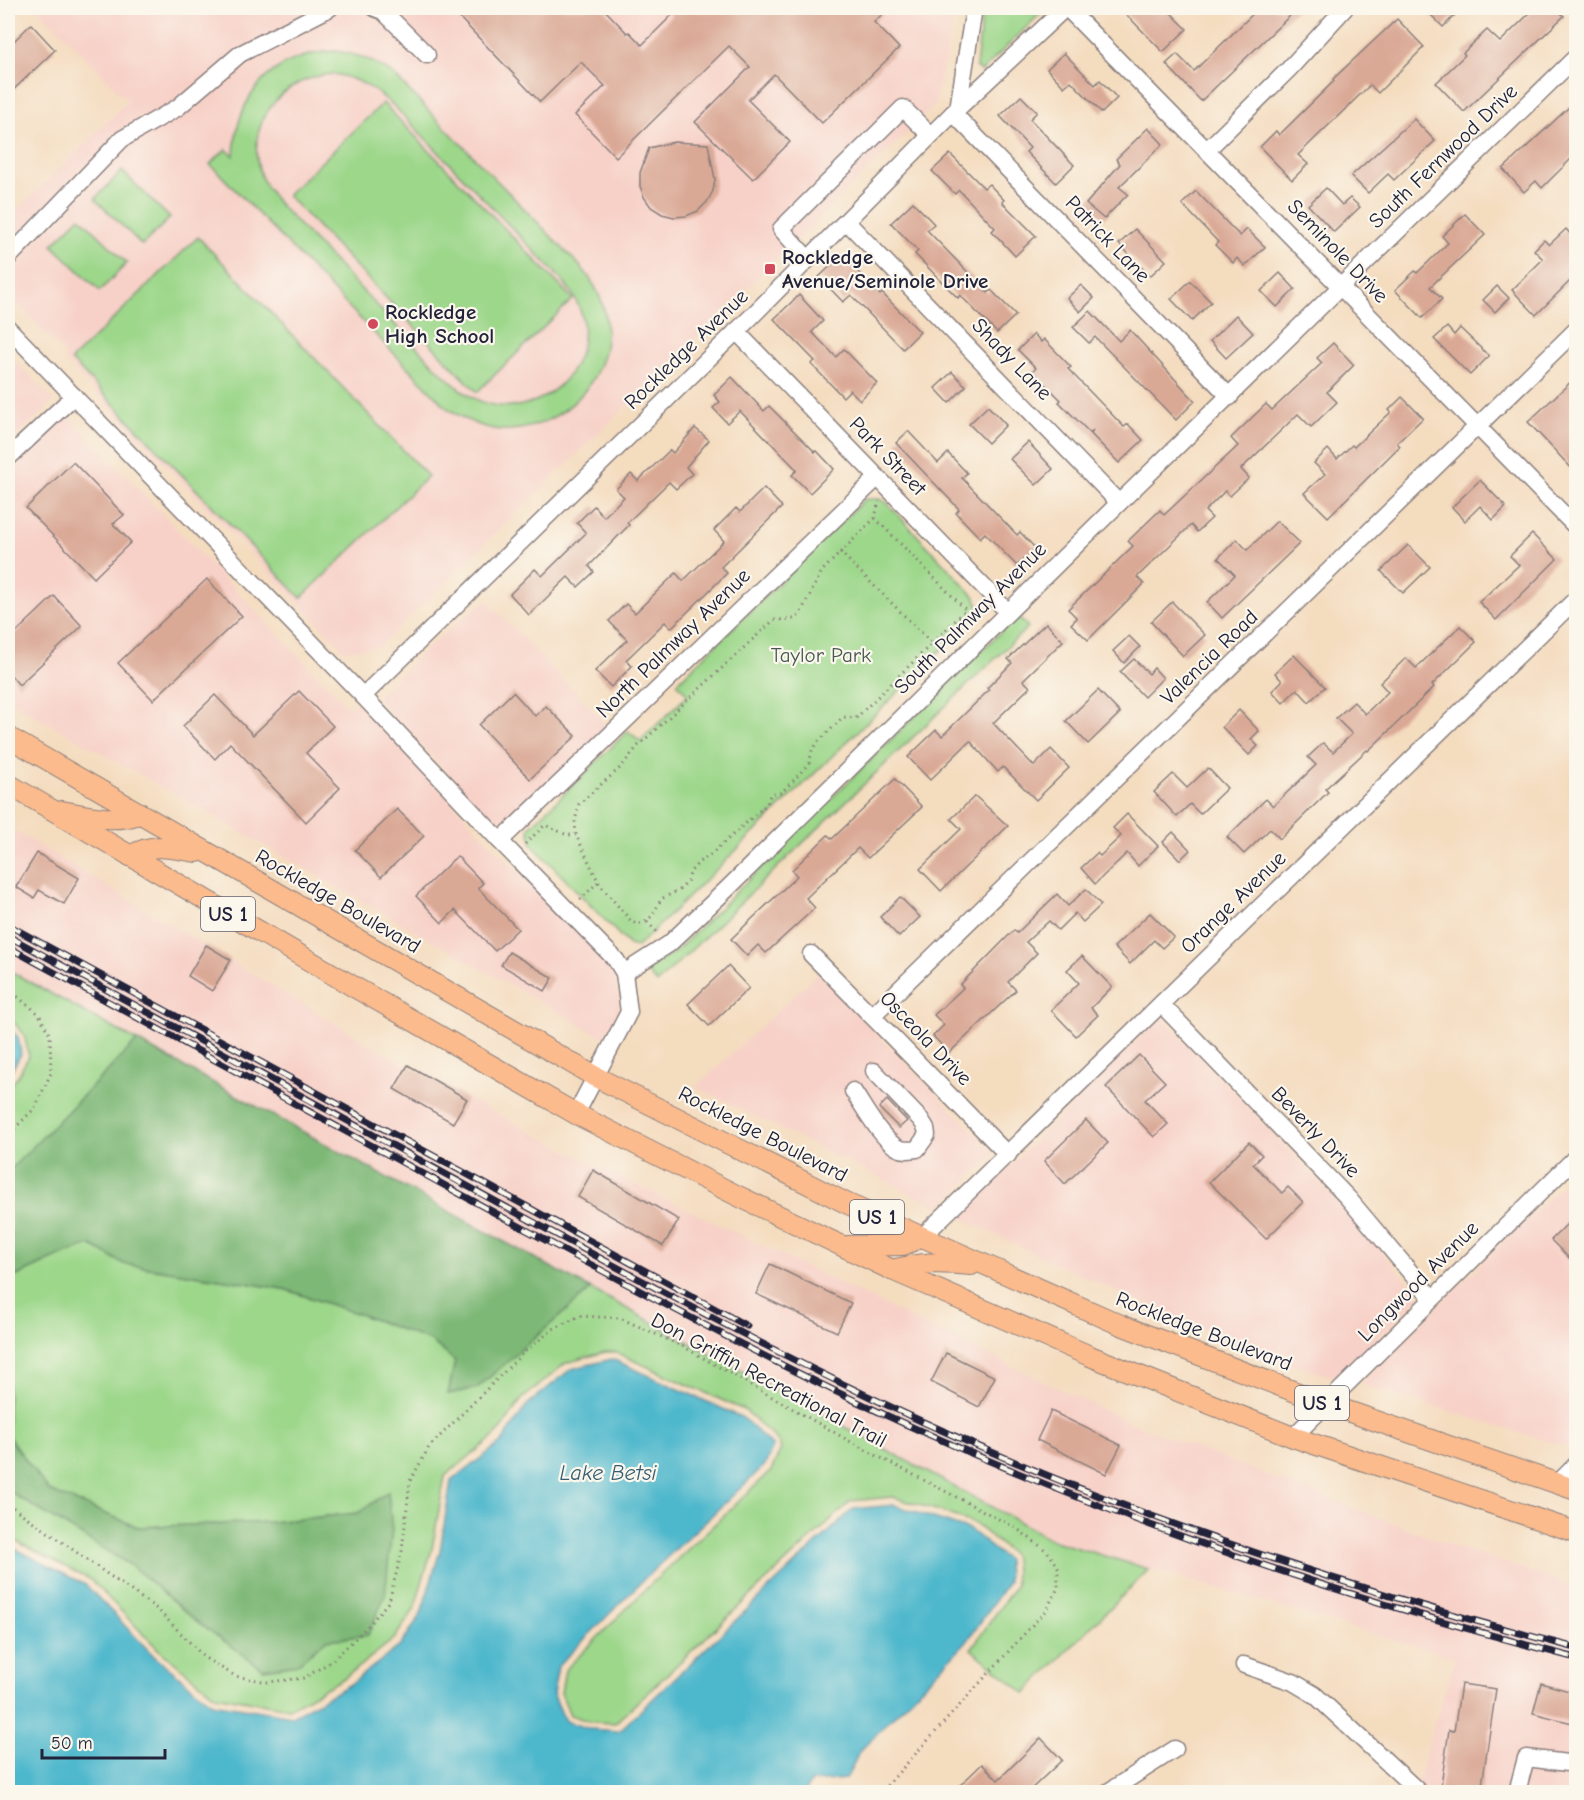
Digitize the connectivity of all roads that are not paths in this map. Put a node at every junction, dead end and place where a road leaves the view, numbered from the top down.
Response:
1 (330, 8) edge
2 (375, 8) edge
3 (974, 8) edge
4 (1066, 8) edge
5 (1346, 8) edge
6 (427, 55) dead end
7 (1576, 57) edge
8 (956, 111) junction
9 (931, 136) junction
10 (1207, 150) junction
11 (847, 222) junction
12 (8, 258) edge
13 (808, 260) junction
14 (1341, 287) junction
15 (8, 328) edge
16 (1576, 330) edge
17 (736, 331) junction
18 (74, 396) junction
19 (1230, 397) junction
20 (1478, 425) junction
21 (8, 458) edge
22 (878, 478) junction
23 (1119, 503) junction
24 (1576, 527) edge
25 (1576, 599) edge
26 (1008, 612) junction
27 (363, 696) junction
28 (8, 737) edge
29 (8, 784) edge
30 (47, 808) junction
31 (139, 814) junction
32 (500, 842) junction
33 (208, 854) junction
34 (130, 856) junction
35 (811, 954) dead end
36 (620, 966) junction
37 (1161, 1004) junction
38 (872, 1016) junction
39 (874, 1071) dead end
40 (594, 1076) junction
41 (853, 1091) dead end
42 (576, 1113) junction
43 (1008, 1155) junction
44 (1576, 1157) edge
45 (922, 1237) junction
46 (843, 1246) junction
47 (986, 1266) junction
48 (892, 1270) junction
49 (1432, 1298) junction
50 (1327, 1404) junction
51 (1293, 1437) junction
52 (1576, 1465) edge
53 (1557, 1484) junction
54 (1576, 1490) edge
55 (1576, 1532) edge
56 (1244, 1665) dead end
57 (1175, 1749) dead end
58 (1576, 1764) edge
59 (1119, 1790) edge
60 (1419, 1792) edge
61 (1517, 1792) edge

1 - 12 street
2 - 6 street
3 - 8 street
4 - 8 street, Rockledge Avenue
4 - 10 street, Seminole Drive
5 - 10 street
7 - 14 street, South Fernwood Drive
8 - 9 street, Rockledge Avenue
8 - 19 street, Patrick Lane
9 - 11 street, Rockledge Avenue
9 - 13 street
10 - 14 street, Seminole Drive
11 - 13 street, Rockledge Avenue
11 - 23 street, Shady Lane
13 - 17 street, Rockledge Avenue
14 - 19 street, South Palmway Avenue
14 - 20 street, Seminole Drive
15 - 18 street
16 - 20 street, Valencia Road
17 - 22 street, Park Street
17 - 27 street, Rockledge Avenue
18 - 21 street
18 - 27 street
19 - 23 street, South Palmway Avenue
20 - 24 street, Seminole Drive
20 - 38 street, Valencia Road
22 - 26 street, Park Street
22 - 32 street, North Palmway Avenue
23 - 26 street, South Palmway Avenue
25 - 37 street, Orange Avenue
26 - 36 street, South Palmway Avenue
27 - 32 street
28 - 31 main road, Rockledge Boulevard / US 1
29 - 30 main road, US 1
30 - 31 main road
30 - 34 main road, US 1
31 - 33 main road, Rockledge Boulevard / US 1
32 - 36 street
33 - 34 main road
33 - 40 main road, Rockledge Boulevard / US 1
34 - 42 main road, US 1
35 - 38 street, Osceola Drive
36 - 40 street
37 - 43 street, Orange Avenue
37 - 49 street, Beverly Drive
38 - 43 street, Osceola Drive
39 - 41 street
40 - 42 street
40 - 45 main road, Rockledge Boulevard / US 1
42 - 46 main road, US 1
43 - 45 street, Orange Avenue
44 - 49 street, Longwood Avenue
45 - 46 main road
45 - 47 main road, Rockledge Boulevard / US 1
46 - 48 main road, US 1
47 - 48 main road
47 - 50 main road, Rockledge Boulevard / US 1
48 - 51 main road, US 1
49 - 50 street, Longwood Avenue
50 - 51 street, Longwood Avenue
50 - 53 main road, Rockledge Boulevard / US 1
51 - 55 main road, US 1
52 - 53 street
53 - 54 main road, Rockledge Boulevard / US 1
56 - 60 street
57 - 59 street
58 - 61 street

